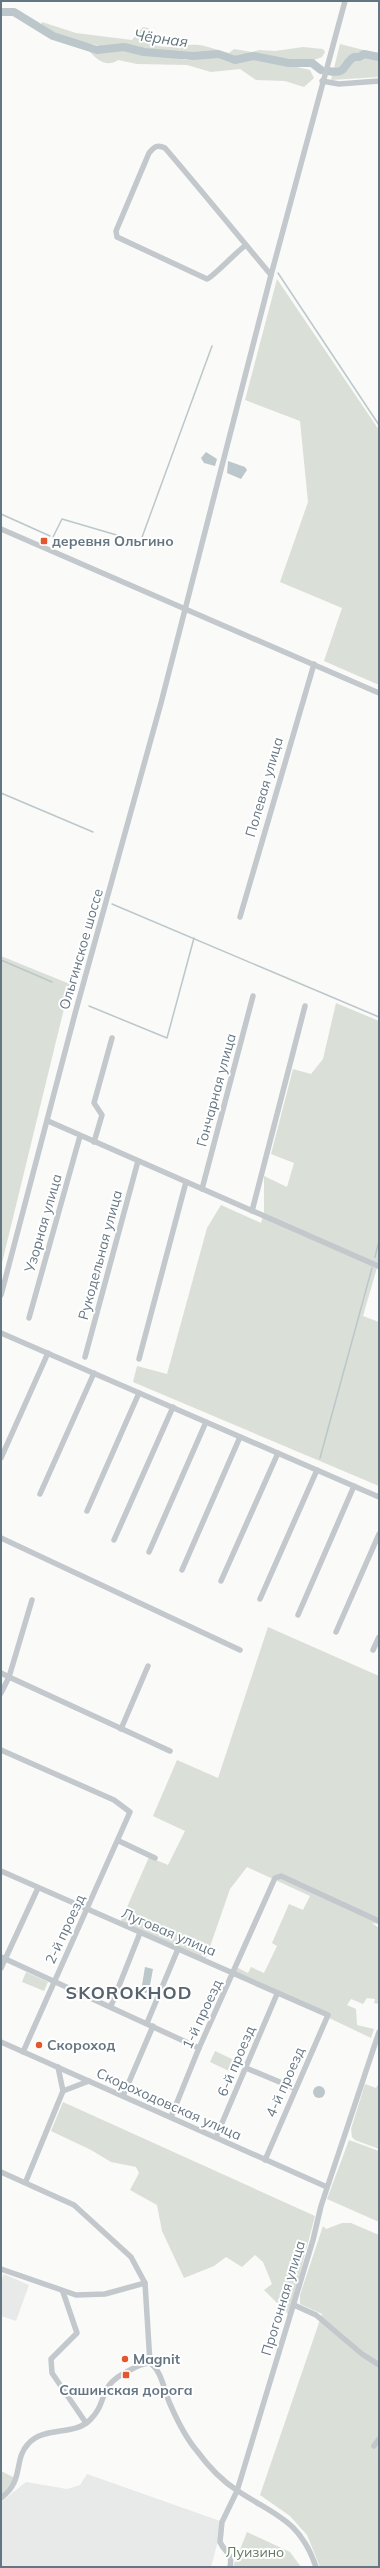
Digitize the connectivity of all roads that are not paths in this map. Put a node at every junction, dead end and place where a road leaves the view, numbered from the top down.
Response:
1 (345, 1) edge
2 (322, 81) junction
3 (379, 81) edge
4 (246, 245) junction
5 (271, 275) junction
6 (1, 529) edge
7 (185, 609) junction
8 (314, 664) junction
9 (379, 693) edge
10 (240, 917) dead end
11 (253, 996) dead end
12 (306, 1006) dead end
13 (112, 1038) dead end
14 (48, 1121) junction
15 (80, 1136) junction
16 (94, 1142) junction
17 (138, 1161) junction
18 (186, 1182) junction
19 (202, 1189) junction
20 (252, 1211) junction
21 (378, 1266) dead end
22 (1, 1295) edge
23 (29, 1318) dead end
24 (1, 1333) edge
25 (48, 1353) junction
26 (85, 1357) dead end
27 (139, 1359) dead end
28 (94, 1373) junction
29 (139, 1393) junction
30 (173, 1407) junction
31 (206, 1422) junction
32 (240, 1436) junction
33 (278, 1453) junction
34 (1, 1458) edge
35 (317, 1470) junction
36 (354, 1486) junction
37 (40, 1494) dead end
38 (379, 1497) edge
39 (87, 1511) dead end
40 (379, 1534) edge
41 (1, 1538) edge
42 (114, 1540) dead end
43 (149, 1552) dead end
44 (182, 1570) dead end
45 (221, 1581) dead end
46 (260, 1599) dead end
47 (32, 1600) dead end
48 (298, 1615) dead end
49 (336, 1632) dead end
50 (379, 1637) edge
51 (240, 1650) dead end
52 (373, 1650) dead end
53 (148, 1666) dead end
54 (1, 1672) edge
55 (9, 1676) junction
56 (1, 1693) edge
57 (121, 1729) junction
58 (1, 1750) edge
59 (170, 1751) dead end
60 (119, 1841) junction
61 (155, 1858) dead end
62 (1, 1871) edge
63 (38, 1888) junction
64 (87, 1910) junction
65 (379, 1921) edge
66 (140, 1933) junction
67 (178, 1949) junction
68 (3, 1958) edge
69 (1, 1968) edge
70 (234, 1974) junction
71 (54, 1980) junction
72 (277, 1994) junction
73 (111, 2006) junction
74 (328, 2015) joint
75 (147, 2023) junction
76 (153, 2026) junction
77 (379, 2032) edge
78 (1, 2042) edge
79 (199, 2048) junction
80 (23, 2052) junction
81 (58, 2067) junction
82 (246, 2068) junction
83 (89, 2081) junction
84 (294, 2088) junction
85 (63, 2091) junction
86 (123, 2096) junction
87 (171, 2117) junction
88 (216, 2137) junction
89 (265, 2160) junction
90 (1, 2172) edge
91 (26, 2181) junction
92 (327, 2187) junction
93 (1, 2268) edge
94 (145, 2282) junction
95 (63, 2292) junction
96 (294, 2305) junction
97 (150, 2363) junction
98 (379, 2365) edge
99 (86, 2423) junction
100 (379, 2439) edge
101 (374, 2446) dead end
102 (237, 2491) junction
103 (1, 2498) edge
104 (230, 2567) edge
105 (316, 2567) edge

1 - 2 street, Ольгинское шоссе
2 - 3 street
2 - 5 street, Ольгинское шоссе
4 - 4 street
4 - 5 street
5 - 7 street, Ольгинское шоссе
6 - 7 street
7 - 8 street
7 - 14 street, Ольгинское шоссе
8 - 9 street
8 - 10 street, Полевая улица
11 - 19 street, Гончарная улица
12 - 20 street
13 - 16 street
14 - 15 street
14 - 22 street, Ольгинское шоссе
15 - 16 street
15 - 23 street, Узорная улица
16 - 17 street
17 - 18 street
17 - 26 street, Рукодельная улица
18 - 19 street
18 - 27 street
19 - 20 street
20 - 21 street
24 - 25 street
25 - 28 street
25 - 34 street
28 - 29 street
28 - 37 street
29 - 30 street
29 - 39 street
30 - 31 street
30 - 42 street
31 - 32 street
31 - 43 street
32 - 33 street
32 - 44 street
33 - 35 street
33 - 45 street
35 - 36 street
35 - 46 street
36 - 38 street
36 - 48 street
40 - 49 street
41 - 51 street
47 - 55 street
50 - 52 street
53 - 57 street
54 - 55 street
55 - 56 street
55 - 57 street
57 - 59 street
58 - 60 street, 2-й проезд
60 - 61 street
60 - 64 street, 2-й проезд
62 - 63 street, Луговая улица
63 - 64 street, Луговая улица
63 - 68 street
64 - 66 street, Луговая улица
64 - 71 street, 2-й проезд
65 - 70 street, 1-й проезд
66 - 67 street, Луговая улица
66 - 73 street
67 - 70 street, Луговая улица
67 - 75 street
68 - 69 street
68 - 71 street
70 - 72 street, Луговая улица
70 - 79 street, 1-й проезд
71 - 73 street
71 - 80 street, 2-й проезд
72 - 74 street, Луговая улица
72 - 82 street, 6-й проезд
73 - 75 street
74 - 84 street, 4-й проезд
75 - 76 street
76 - 79 street
76 - 86 street
77 - 92 street, Прогонная улица
78 - 80 street, Скороходовская улица
79 - 87 street, 1-й проезд
80 - 81 street, Скороходовская улица
81 - 83 street, Скороходовская улица
81 - 85 street
82 - 84 street
82 - 88 street, 6-й проезд
83 - 85 street
83 - 86 street, Скороходовская улица
84 - 89 street, 4-й проезд
85 - 91 street
86 - 87 street, Скороходовская улица
87 - 88 street, Скороходовская улица
88 - 89 street, Скороходовская улица
89 - 92 street, Скороходовская улица
90 - 91 street
91 - 94 street
92 - 96 street, Прогонная улица
93 - 95 street
94 - 95 street
94 - 97 street
95 - 99 street
96 - 98 street
96 - 102 street, Прогонная улица
97 - 99 street
97 - 102 street
99 - 103 street
100 - 101 street
102 - 104 street, Прогонная улица
102 - 105 street

